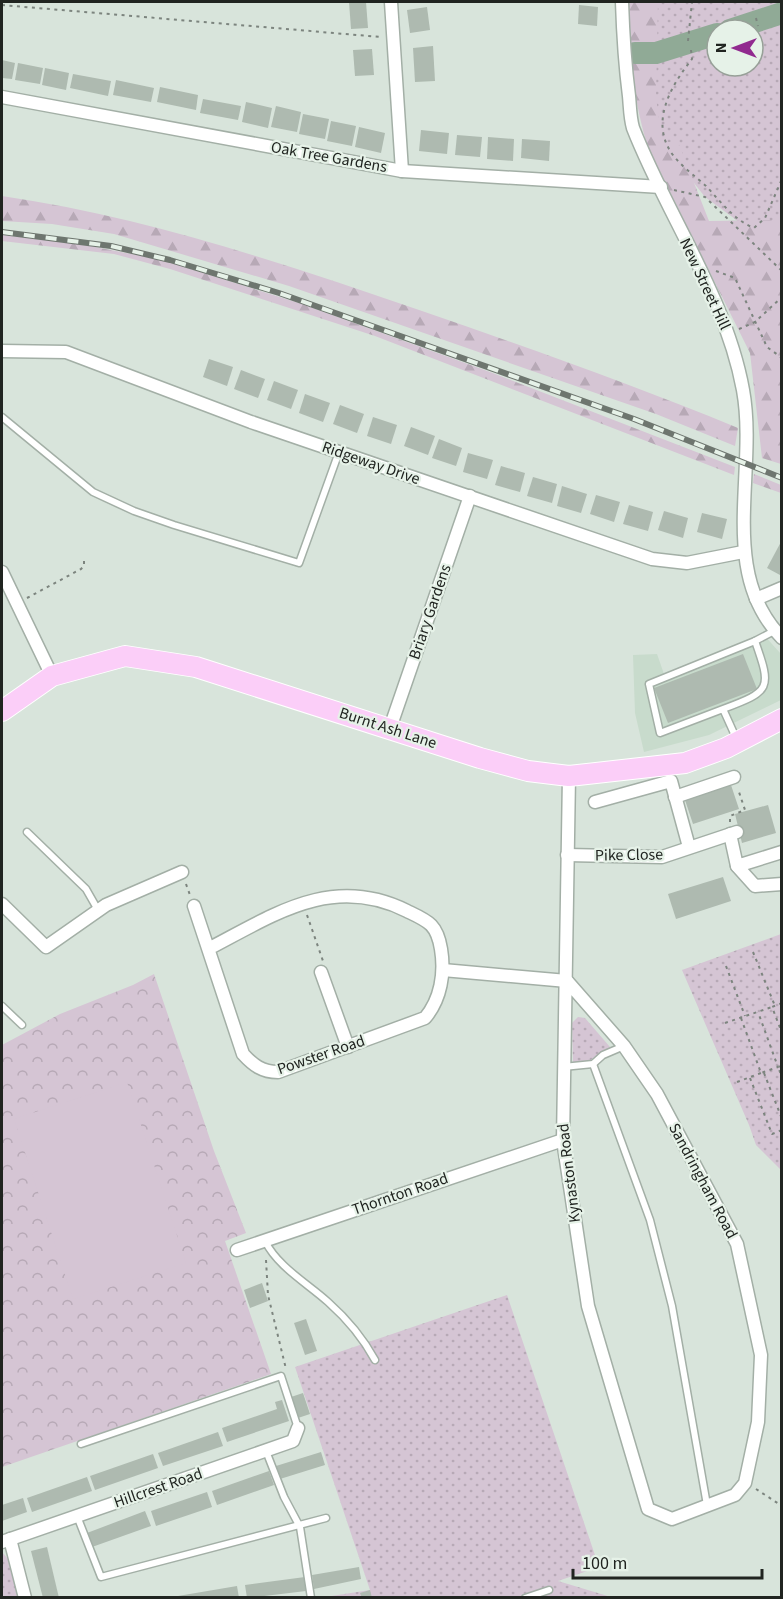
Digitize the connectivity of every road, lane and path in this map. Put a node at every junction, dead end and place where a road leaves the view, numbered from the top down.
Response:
1 (391, 2) edge
2 (622, 2) edge
3 (692, 2) edge
4 (2, 5) edge
5 (394, 39) junction
6 (688, 41) dead end
7 (691, 50) dead end
8 (2, 97) edge
9 (402, 171) junction
10 (782, 179) edge
11 (661, 187) junction
12 (696, 265) junction
13 (782, 271) edge
14 (782, 297) edge
15 (755, 322) junction
16 (729, 335) junction
17 (2, 351) edge
18 (782, 358) edge
19 (2, 417) edge
20 (339, 452) junction
21 (470, 496) junction
22 (743, 552) junction
23 (84, 559) dead end
24 (2, 572) edge
25 (782, 588) edge
26 (756, 599) junction
27 (16, 603) junction
28 (778, 634) edge
29 (755, 641) junction
30 (52, 676) junction
31 (723, 709) junction
32 (2, 711) edge
33 (782, 719) edge
34 (390, 728) junction
35 (738, 740) junction
36 (569, 776) junction
37 (734, 777) joint
38 (675, 797) junction
39 (595, 802) dead end
40 (27, 832) dead end
41 (734, 833) junction
42 (689, 847) junction
43 (782, 852) edge
44 (567, 855) junction
45 (737, 866) junction
46 (182, 873) joint
47 (782, 884) edge
48 (2, 904) edge
49 (303, 904) junction
50 (194, 906) joint
51 (98, 911) junction
52 (210, 948) junction
53 (753, 952) dead end
54 (726, 966) dead end
55 (443, 970) junction
56 (321, 972) joint
57 (567, 981) junction
58 (782, 1003) edge
59 (2, 1006) edge
60 (774, 1006) junction
61 (758, 1012) junction
62 (745, 1016) junction
63 (741, 1018) junction
64 (725, 1023) dead end
65 (22, 1025) dead end
66 (782, 1033) edge
67 (624, 1046) junction
68 (348, 1047) junction
69 (593, 1064) junction
70 (562, 1067) junction
71 (780, 1067) edge
72 (763, 1073) junction
73 (750, 1077) junction
74 (782, 1077) edge
75 (738, 1082) dead end
76 (782, 1119) edge
77 (782, 1130) edge
78 (563, 1140) junction
79 (265, 1241) junction
80 (237, 1250) dead end
81 (375, 1360) dead end
82 (281, 1376) junction
83 (298, 1428) joint
84 (81, 1444) dead end
85 (266, 1451) junction
86 (746, 1483) junction
87 (782, 1506) edge
88 (702, 1508) junction
89 (77, 1516) junction
90 (326, 1518) dead end
91 (300, 1527) junction
92 (6, 1540) edge
93 (549, 1590) dead end
94 (25, 1598) edge
95 (311, 1598) edge
96 (525, 1598) edge

1 - 5 street
2 - 11 street, New Street Hill
3 - 6 path
4 - 5 path
5 - 9 street
7 - 10 path
8 - 9 street, Oak Tree Gardens
9 - 11 street, Oak Tree Gardens
11 - 12 street, New Street Hill
11 - 13 path
12 - 15 path
12 - 16 street, New Street Hill
14 - 15 path
15 - 16 path
15 - 18 path
16 - 22 street, New Street Hill
17 - 20 street, Ridgeway Drive
19 - 20 lane
20 - 21 street, Ridgeway Drive
21 - 22 street, Ridgeway Drive
21 - 34 street, Briary Gardens
22 - 26 street, New Street Hill
23 - 27 path
24 - 27 street
25 - 26 street
26 - 28 street, New Street Hill
27 - 30 street
28 - 29 lane
29 - 31 lane
29 - 31 lane
30 - 32 main road, Burnt Ash Lane
30 - 34 main road, Burnt Ash Lane
31 - 35 lane
33 - 35 main road, Burnt Ash Lane
34 - 36 main road, Burnt Ash Lane
35 - 36 main road, Burnt Ash Lane
36 - 44 street, Kynaston Road
37 - 38 street
37 - 41 path
38 - 39 street
38 - 42 street, Pike Close
40 - 51 lane
41 - 42 street, Pike Close
41 - 45 street
42 - 44 street, Pike Close
43 - 45 street
44 - 57 street, Kynaston Road
45 - 47 street
46 - 50 path
46 - 51 street
48 - 51 street
49 - 52 street, Powster Road
49 - 55 street, Powster Road
49 - 56 path
50 - 52 street, Powster Road
52 - 68 street, Powster Road
53 - 60 path
54 - 62 path
55 - 57 street
55 - 68 street, Powster Road
56 - 68 street
57 - 67 street, Sandringham Road
57 - 70 street, Kynaston Road
58 - 60 path
59 - 65 lane
60 - 61 path
60 - 66 path
61 - 62 path
61 - 71 path
62 - 63 path
63 - 64 path
63 - 72 path
67 - 69 lane
67 - 86 street, Sandringham Road
69 - 70 lane
69 - 88 lane
70 - 78 street, Kynaston Road
71 - 72 path
71 - 74 path
72 - 73 path
72 - 76 path
73 - 75 path
73 - 77 path
78 - 79 street, Thornton Road
78 - 88 street, Kynaston Road
79 - 80 street, Thornton Road
79 - 81 lane
79 - 82 path
82 - 83 lane
82 - 84 lane
83 - 85 street, Hillcrest Road
85 - 89 street, Hillcrest Road
85 - 91 lane
86 - 87 path
86 - 88 street
89 - 91 lane
89 - 92 street, Hillcrest Road
90 - 91 lane
91 - 95 lane
92 - 94 street, Hillcrest Road
93 - 96 lane

